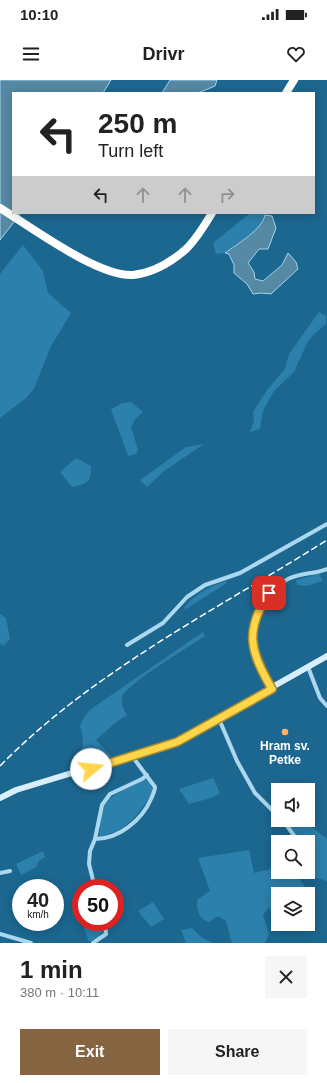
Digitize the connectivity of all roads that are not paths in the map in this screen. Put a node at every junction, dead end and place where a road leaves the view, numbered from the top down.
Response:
1 (291, 80) edge
2 (294, 80) edge
3 (286, 92) edge
4 (287, 92) edge
5 (0, 208) edge
6 (211, 214) edge
7 (327, 524) edge
8 (327, 569) edge
9 (127, 645) dead end
10 (327, 656) edge
11 (308, 667) junction
12 (272, 689) junction
13 (327, 706) edge
14 (219, 719) junction
15 (132, 756) junction
16 (147, 775) junction
17 (0, 798) edge
18 (271, 809) edge
19 (287, 827) edge
20 (293, 835) edge
21 (95, 839) junction
22 (10, 870) dead end
23 (0, 873) edge
24 (93, 879) edge
25 (106, 931) edge
26 (0, 934) edge
27 (31, 943) edge
28 (93, 943) edge

1 - 3 highway
2 - 4 highway
5 - 6 highway
7 - 9 street
8 - 12 street
10 - 11 main road
11 - 12 main road
11 - 13 street
12 - 14 main road
14 - 15 main road
14 - 18 street
15 - 16 street
15 - 17 main road
16 - 21 street
16 - 21 street
19 - 20 street
21 - 24 street
22 - 23 street
25 - 28 street
26 - 27 street

